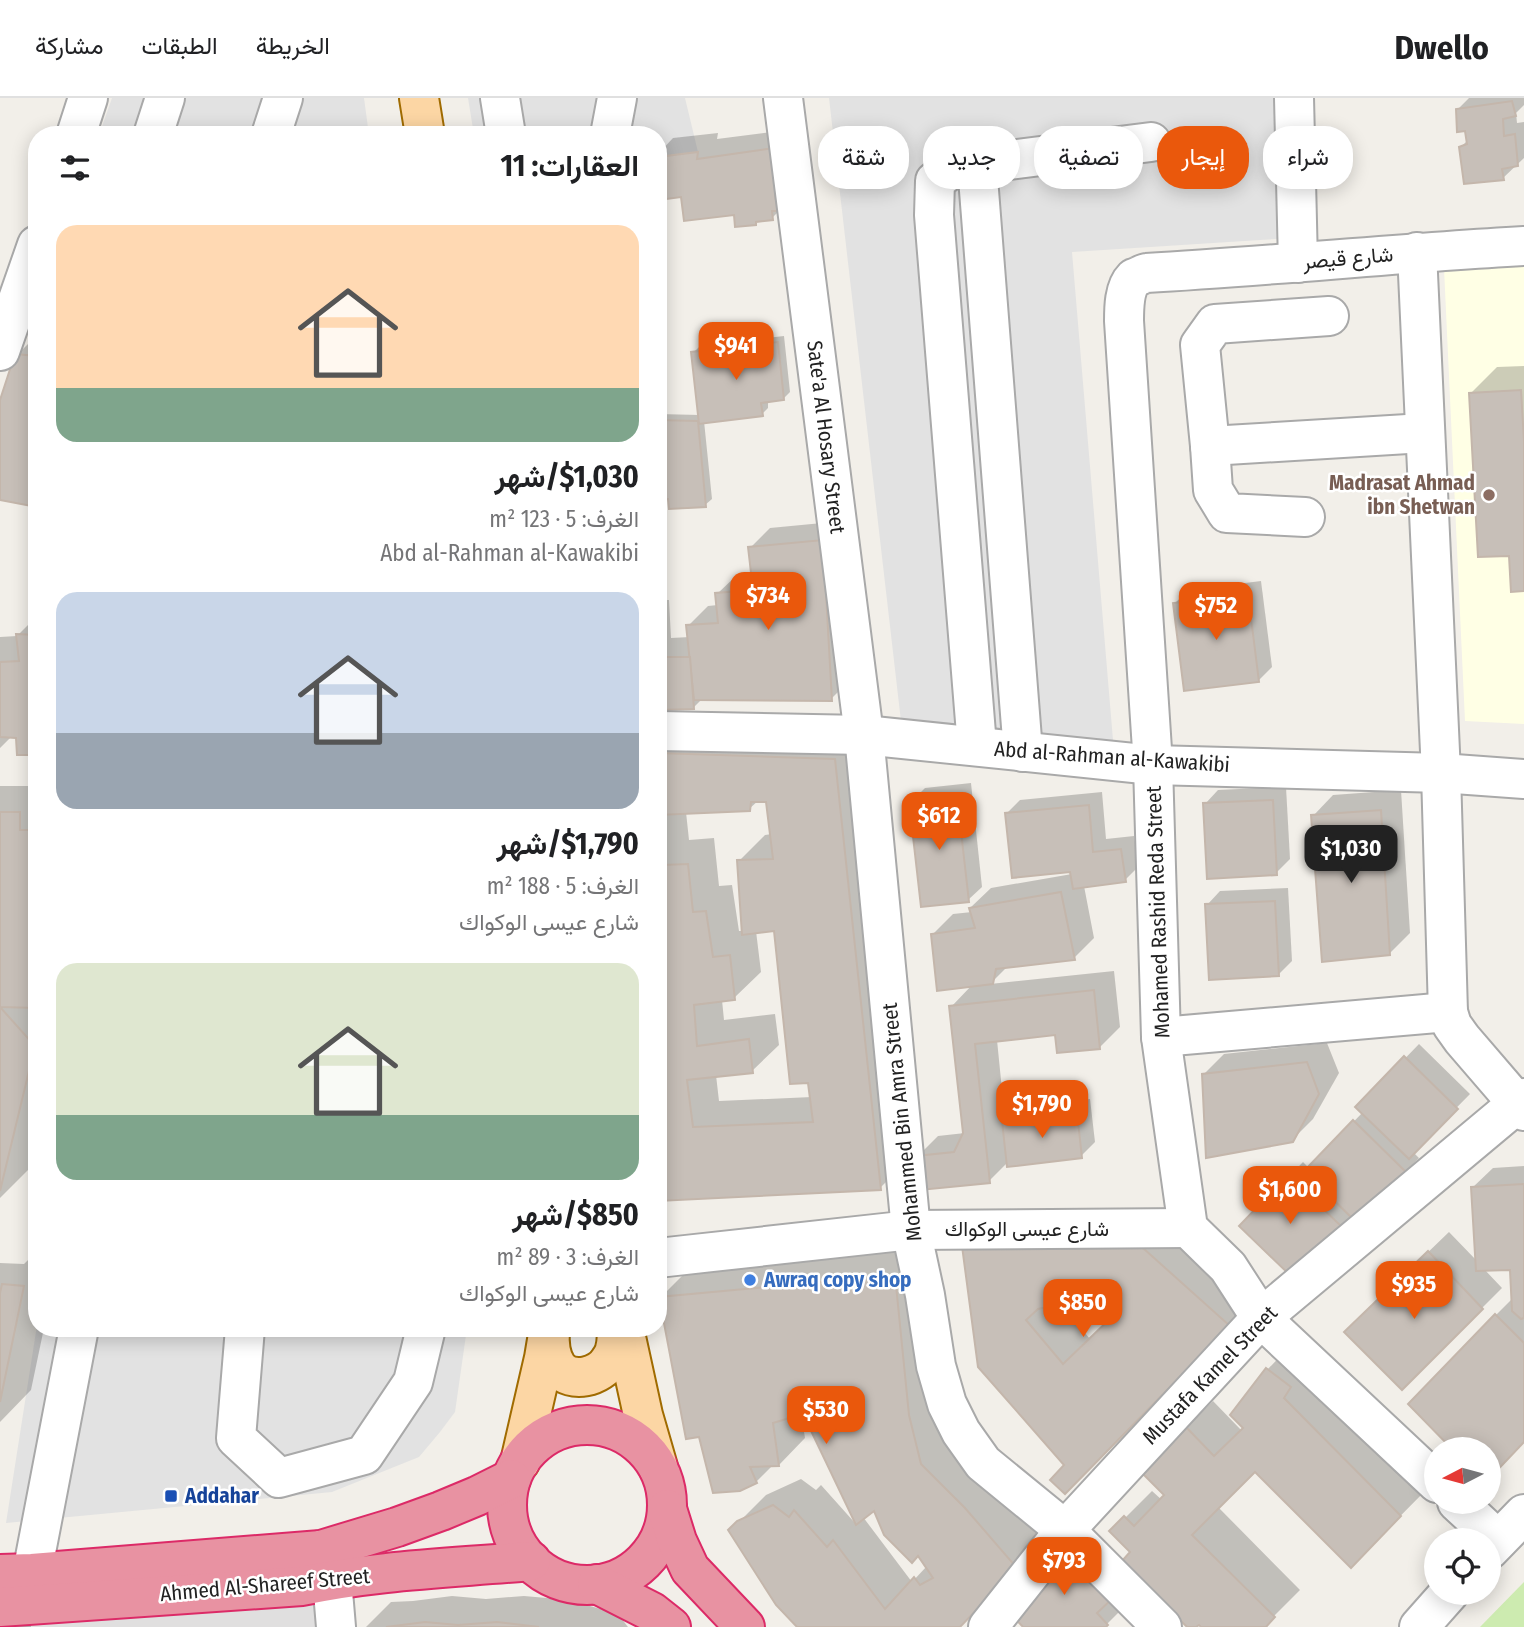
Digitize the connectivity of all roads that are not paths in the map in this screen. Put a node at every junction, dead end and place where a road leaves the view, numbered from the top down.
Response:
1 (88, 98) edge
2 (165, 98) edge
3 (283, 98) edge
4 (295, 98) edge
5 (392, 98) edge
6 (419, 98) edge
7 (500, 98) edge
8 (617, 98) edge
9 (783, 98) edge
10 (1294, 98) edge
11 (79, 126) edge
12 (156, 126) edge
13 (274, 126) edge
14 (297, 126) edge
15 (397, 126) edge
16 (424, 126) edge
17 (505, 126) edge
18 (612, 126) edge
19 (1151, 142) dead end
20 (1020, 159) edge
21 (935, 189) edge
22 (979, 189) edge
23 (1524, 246) edge
24 (1417, 252) junction
25 (1298, 262) junction
26 (1172, 271) joint
27 (28, 277) edge
28 (1329, 316) dead end
29 (10, 342) edge
30 (1424, 433) junction
31 (1210, 446) junction
32 (1305, 517) dead end
33 (667, 731) edge
34 (864, 735) junction
35 (977, 747) junction
36 (1023, 752) junction
37 (1153, 765) junction
38 (1441, 773) junction
39 (1524, 779) edge
40 (1448, 1012) junction
41 (1161, 1037) junction
42 (1522, 1105) edge
43 (1188, 1228) junction
44 (911, 1230) junction
45 (667, 1257) edge
46 (1261, 1318) junction
47 (77, 1337) edge
48 (244, 1337) edge
49 (424, 1337) edge
50 (548, 1337) edge
51 (550, 1337) edge
52 (617, 1337) edge
53 (626, 1337) edge
54 (658, 1467) junction
55 (516, 1470) junction
56 (1424, 1471) edge
57 (667, 1509) junction
58 (1467, 1514) edge
59 (1524, 1514) edge
60 (1479, 1528) edge
61 (1065, 1530) junction
62 (1501, 1538) edge
63 (531, 1561) junction
64 (326, 1565) junction
65 (16, 1573) edge
66 (597, 1584) junction
67 (1438, 1605) edge
68 (0, 1607) edge
69 (336, 1627) edge
70 (671, 1627) edge
71 (745, 1627) edge
72 (988, 1627) edge
73 (1162, 1627) edge
74 (1419, 1627) edge

1 - 11 street
2 - 12 street
3 - 13 street
4 - 14 street
5 - 15 main road
6 - 16 main road
7 - 17 street
8 - 18 street
9 - 34 street, Sate'a Al Hosary Street
10 - 25 street
19 - 20 street
21 - 35 street
22 - 36 street
23 - 24 street, شارع قيصر
24 - 25 street, شارع قيصر
24 - 30 street
25 - 26 street, شارع قيصر
26 - 37 street, Mohamed Rashid Reda Street
27 - 29 street
28 - 31 street
30 - 31 street
30 - 38 street
31 - 32 street
33 - 34 street, Abd al-Rahman al-Kawakibi
34 - 35 street, Abd al-Rahman al-Kawakibi
34 - 44 street, Mohammed Bin Amra Street
35 - 36 street, Abd al-Rahman al-Kawakibi
36 - 37 street, Abd al-Rahman al-Kawakibi
37 - 38 street, Abd al-Rahman al-Kawakibi
37 - 41 street, Mohamed Rashid Reda Street
38 - 39 street, Abd al-Rahman al-Kawakibi
38 - 40 street
40 - 41 street
40 - 42 street
41 - 43 street, Mohamed Rashid Reda Street
42 - 46 street, Mustafa Kamel Street
43 - 44 street, شارع عيسى الوكواك
43 - 46 street
44 - 45 street, شارع عيسى الوكواك
44 - 61 street, Mohammed Bin Amra Street
46 - 56 street
46 - 61 street, Mustafa Kamel Street
47 - 65 street
48 - 49 street
50 - 55 main road
51 - 52 main road
53 - 54 main road
54 - 55 highway
54 - 57 highway
55 - 63 highway
55 - 64 highway, Ahmed Al-Shareef Street
57 - 66 highway
57 - 71 highway
58 - 60 street
59 - 62 street
61 - 72 street, Mustafa Kamel Street
61 - 73 street, Mohammed Bin Amra Street
63 - 64 highway, Ahmed Al-Shareef Street
63 - 66 highway
64 - 65 highway, Ahmed Al-Shareef Street
64 - 68 highway, Ahmed Al-Shareef Street
64 - 69 street
66 - 70 highway
67 - 74 street

